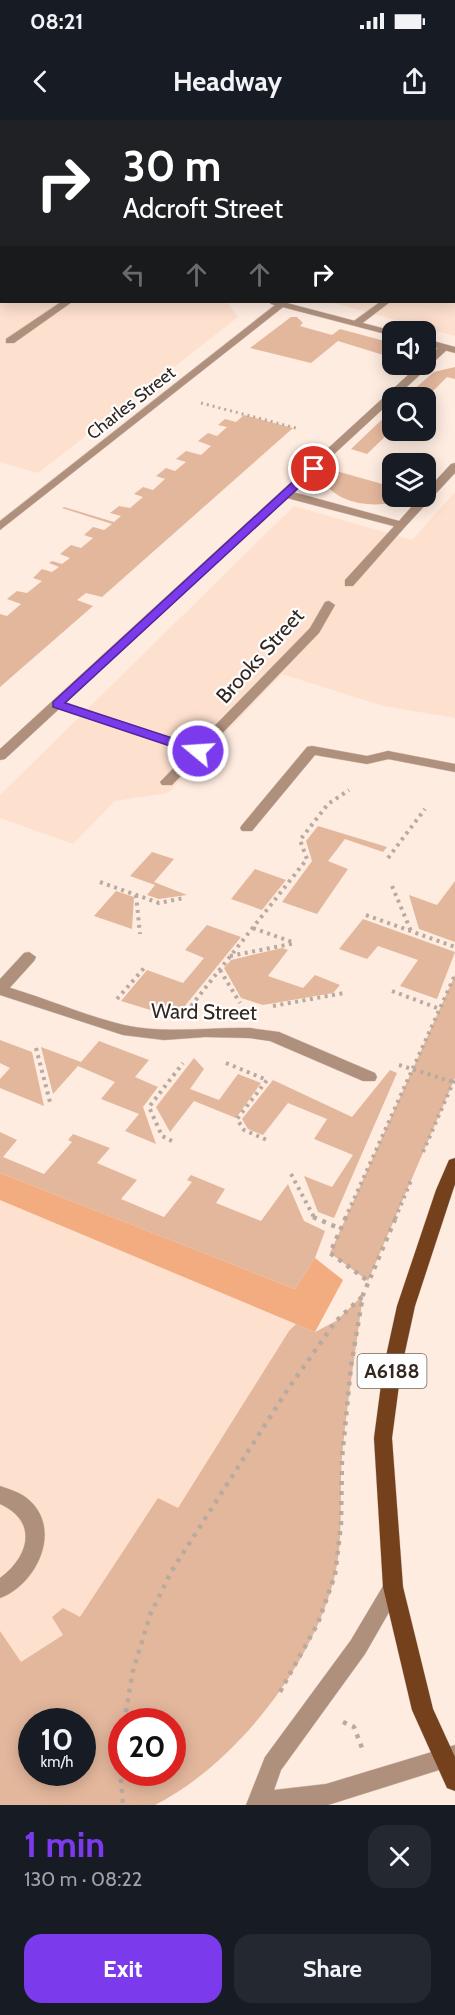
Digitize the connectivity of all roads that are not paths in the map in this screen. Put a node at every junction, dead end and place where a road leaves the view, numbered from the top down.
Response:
1 (66, 303) edge
2 (278, 303) edge
3 (384, 303) edge
4 (357, 323) junction
5 (382, 330) edge
6 (10, 340) dead end
7 (450, 348) edge
8 (436, 357) edge
9 (414, 375) edge
10 (455, 466) edge
11 (287, 494) junction
12 (401, 525) junction
13 (0, 527) edge
14 (349, 583) dead end
15 (329, 605) dead end
16 (57, 704) junction
17 (198, 751) junction
18 (0, 756) edge
19 (455, 768) edge
20 (167, 782) dead end
21 (247, 828) dead end
22 (29, 957) dead end
23 (0, 989) edge
24 (367, 1076) road end
25 (455, 1164) edge
26 (0, 1494) edge
27 (393, 1587) junction
28 (0, 1589) edge
29 (450, 1756) edge
30 (455, 1781) edge
31 (258, 1804) edge

1 - 6 street
2 - 4 street
2 - 13 street, Charles Street
3 - 4 street
4 - 5 street
7 - 8 street
9 - 11 street
10 - 12 street
11 - 12 street
11 - 16 street
12 - 14 street
15 - 17 street, Brooks Street
16 - 17 street
16 - 18 street
17 - 20 street, Brooks Street
19 - 21 street
22 - 23 street
23 - 24 street, Ward Street
25 - 27 main road, A6188
26 - 28 street
27 - 29 main road, A6188
27 - 31 street
29 - 30 main road, A6188
29 - 31 street

